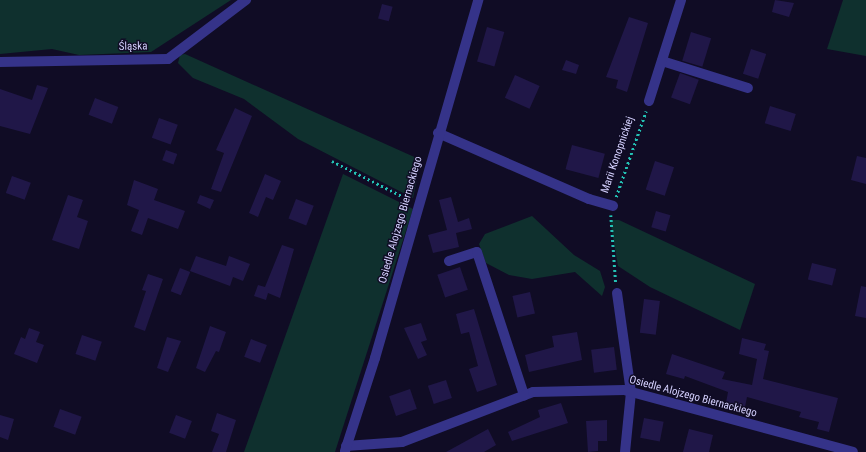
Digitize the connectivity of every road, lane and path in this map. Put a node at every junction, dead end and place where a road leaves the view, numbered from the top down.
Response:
1 (246, 0) edge
2 (478, 0) edge
3 (681, 0) edge
4 (662, 61) junction
5 (0, 62) edge
6 (748, 88) dead end
7 (649, 101) joint
8 (438, 133) junction
9 (332, 161) dead end
10 (418, 204) junction
11 (613, 206) junction
12 (449, 261) dead end
13 (617, 293) joint
14 (631, 392) junction
15 (524, 395) junction
16 (345, 449) edge
17 (626, 452) edge
18 (852, 452) edge

1 - 5 street, Śląska
2 - 8 street, Osiedle Alojzego Biernackiego
3 - 4 street
4 - 6 street
4 - 7 street
7 - 11 path, Marii Konopnickiej
8 - 10 street, Osiedle Alojzego Biernackiego
8 - 11 street, Marii Konopnickiej
9 - 10 path
10 - 16 street, Osiedle Alojzego Biernackiego
11 - 13 path
12 - 15 street
13 - 14 street
14 - 15 street, Osiedle Alojzego Biernackiego
14 - 17 street
14 - 18 street, Osiedle Alojzego Biernackiego
15 - 16 street, Osiedle Alojzego Biernackiego

